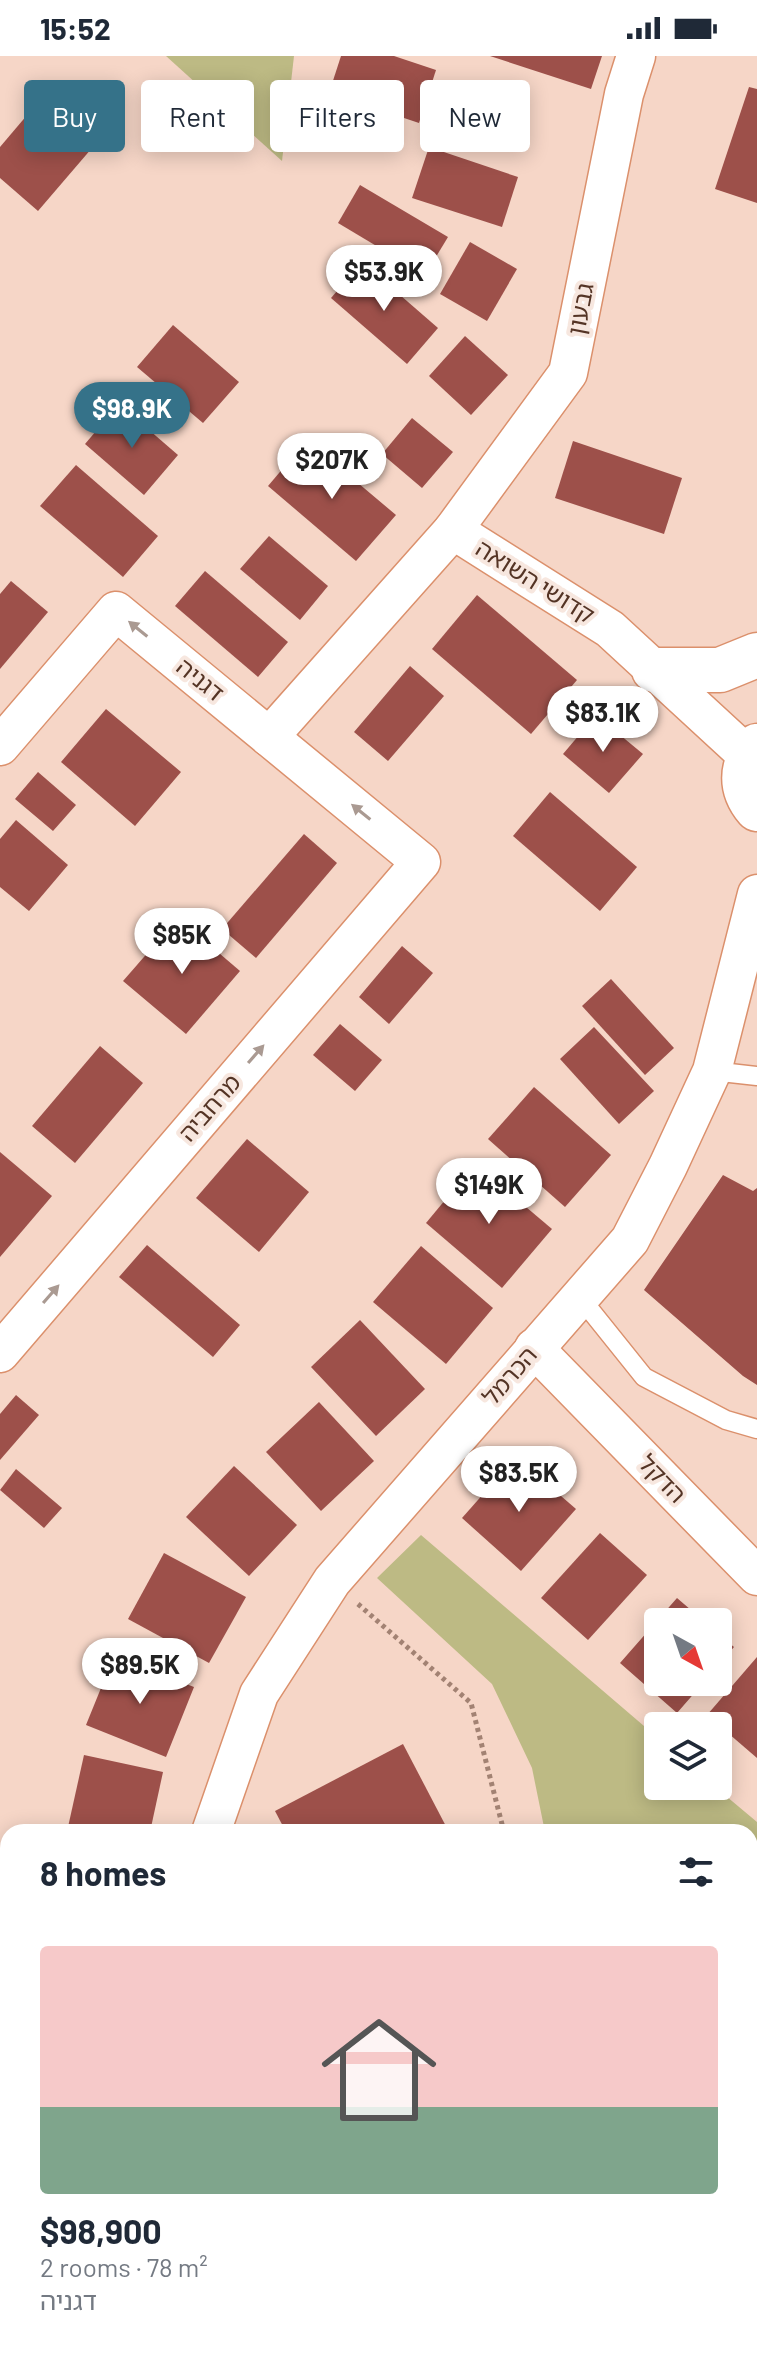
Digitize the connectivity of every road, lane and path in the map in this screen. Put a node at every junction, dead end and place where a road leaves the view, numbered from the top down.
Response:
1 (636, 56) edge
2 (453, 530) junction
3 (757, 655) edge
4 (654, 670) junction
5 (269, 737) junction
6 (0, 746) edge
7 (753, 752) edge
8 (757, 809) edge
9 (421, 862) joint
10 (757, 894) edge
11 (712, 1071) junction
12 (757, 1076) edge
13 (579, 1296) junction
14 (534, 1348) junction
15 (0, 1353) edge
16 (757, 1429) edge
17 (757, 1576) edge
18 (332, 1581) junction
19 (214, 1824) edge
20 (502, 1824) edge

1 - 2 street, גבעון
2 - 4 street, קדושי השואה
2 - 5 street, קדושי השואה
3 - 4 street
4 - 7 street, קדושי השואה
5 -> 6 street, דגניה
9 -> 5 street, דגניה
7 - 8 street
15 -> 9 street, מרחביה
10 - 11 street, הכרמל
11 - 12 lane
11 - 13 street, הכרמל
13 - 14 street, הכרמל
13 - 16 lane
14 - 17 street, הדקל
14 - 18 street, הכרמל
18 - 19 street, הכרמל
18 - 20 path

